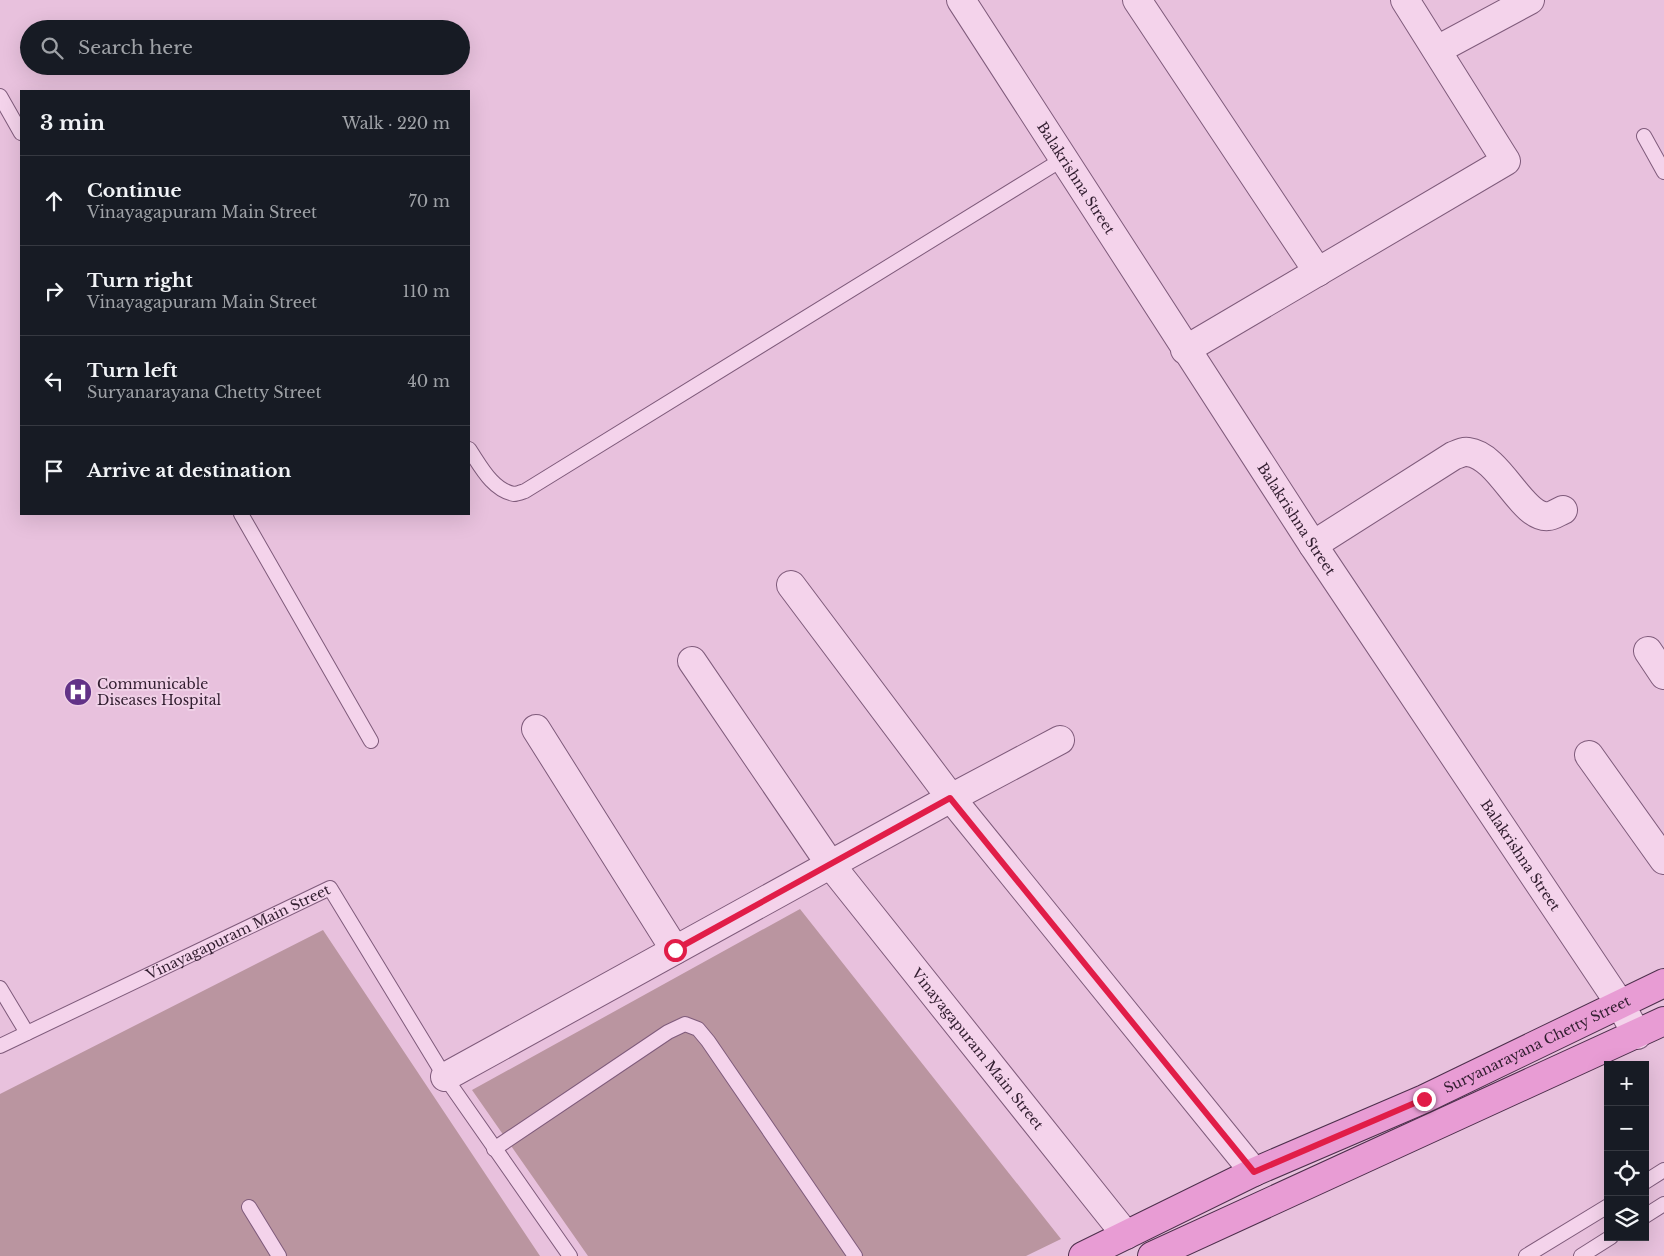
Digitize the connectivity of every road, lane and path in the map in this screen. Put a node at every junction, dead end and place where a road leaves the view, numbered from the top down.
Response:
1 (961, 0) edge
2 (1137, 0) edge
3 (1405, 0) edge
4 (1530, 0) edge
5 (1437, 50) junction
6 (0, 96) edge
7 (20, 131) edge
8 (1644, 136) dead end
9 (1063, 159) junction
10 (1664, 172) edge
11 (1318, 272) junction
12 (1185, 350) junction
13 (470, 451) edge
14 (1563, 510) dead end
15 (241, 515) edge
16 (1312, 545) junction
17 (791, 585) dead end
18 (1648, 651) dead end
19 (692, 661) dead end
20 (1664, 675) edge
21 (536, 729) dead end
22 (1060, 740) dead end
23 (371, 741) dead end
24 (1589, 755) dead end
25 (950, 798) junction
26 (1664, 860) edge
27 (830, 864) junction
28 (675, 950) junction
29 (1664, 983) edge
30 (0, 988) edge
31 (1620, 1004) junction
32 (1664, 1021) edge
33 (27, 1033) junction
34 (1637, 1034) junction
35 (0, 1046) edge
36 (445, 1077) junction
37 (494, 1149) junction
38 (1664, 1170) edge
39 (1254, 1172) junction
40 (1649, 1179) edge
41 (1664, 1204) edge
42 (249, 1207) dead end
43 (1604, 1208) edge
44 (1649, 1213) edge
45 (1126, 1235) junction
46 (1605, 1241) edge
47 (279, 1256) edge
48 (570, 1256) edge
49 (855, 1256) edge
50 (1082, 1256) edge
51 (1152, 1256) edge
52 (1526, 1256) edge
53 (1581, 1256) edge

1 - 9 street, Balakrishna Street
2 - 11 street
3 - 5 street
4 - 5 street
5 - 11 street
6 - 7 lane
8 - 10 lane
9 - 12 street, Balakrishna Street
9 - 13 lane
11 - 12 street
12 - 16 street, Balakrishna Street
14 - 16 street
15 - 23 lane
16 - 31 street, Balakrishna Street
17 - 25 street
18 - 20 street
19 - 27 street, Vinayagapuram Main Street
21 - 28 street
22 - 25 street
24 - 26 street
25 - 27 street
25 - 39 street
27 - 28 street
27 - 45 street, Vinayagapuram Main Street
28 - 36 street
29 - 31 main road, Suryanarayana Chetty Street
30 - 33 lane
31 - 34 street, Balakrishna Street
31 - 39 main road, Suryanarayana Chetty Street
32 - 34 main road
33 - 35 lane, Vinayagapuram Main Street
33 - 36 lane, Vinayagapuram Main Street
34 - 51 main road
36 - 37 lane, Vinayagapuram Main Street
37 - 48 lane, Vinayagapuram Main Street
37 - 49 lane
38 - 40 lane
39 - 45 main road, Suryanarayana Chetty Street
41 - 44 lane
42 - 47 lane
43 - 52 lane
45 - 50 main road, Suryanarayana Chetty Street
46 - 53 lane

